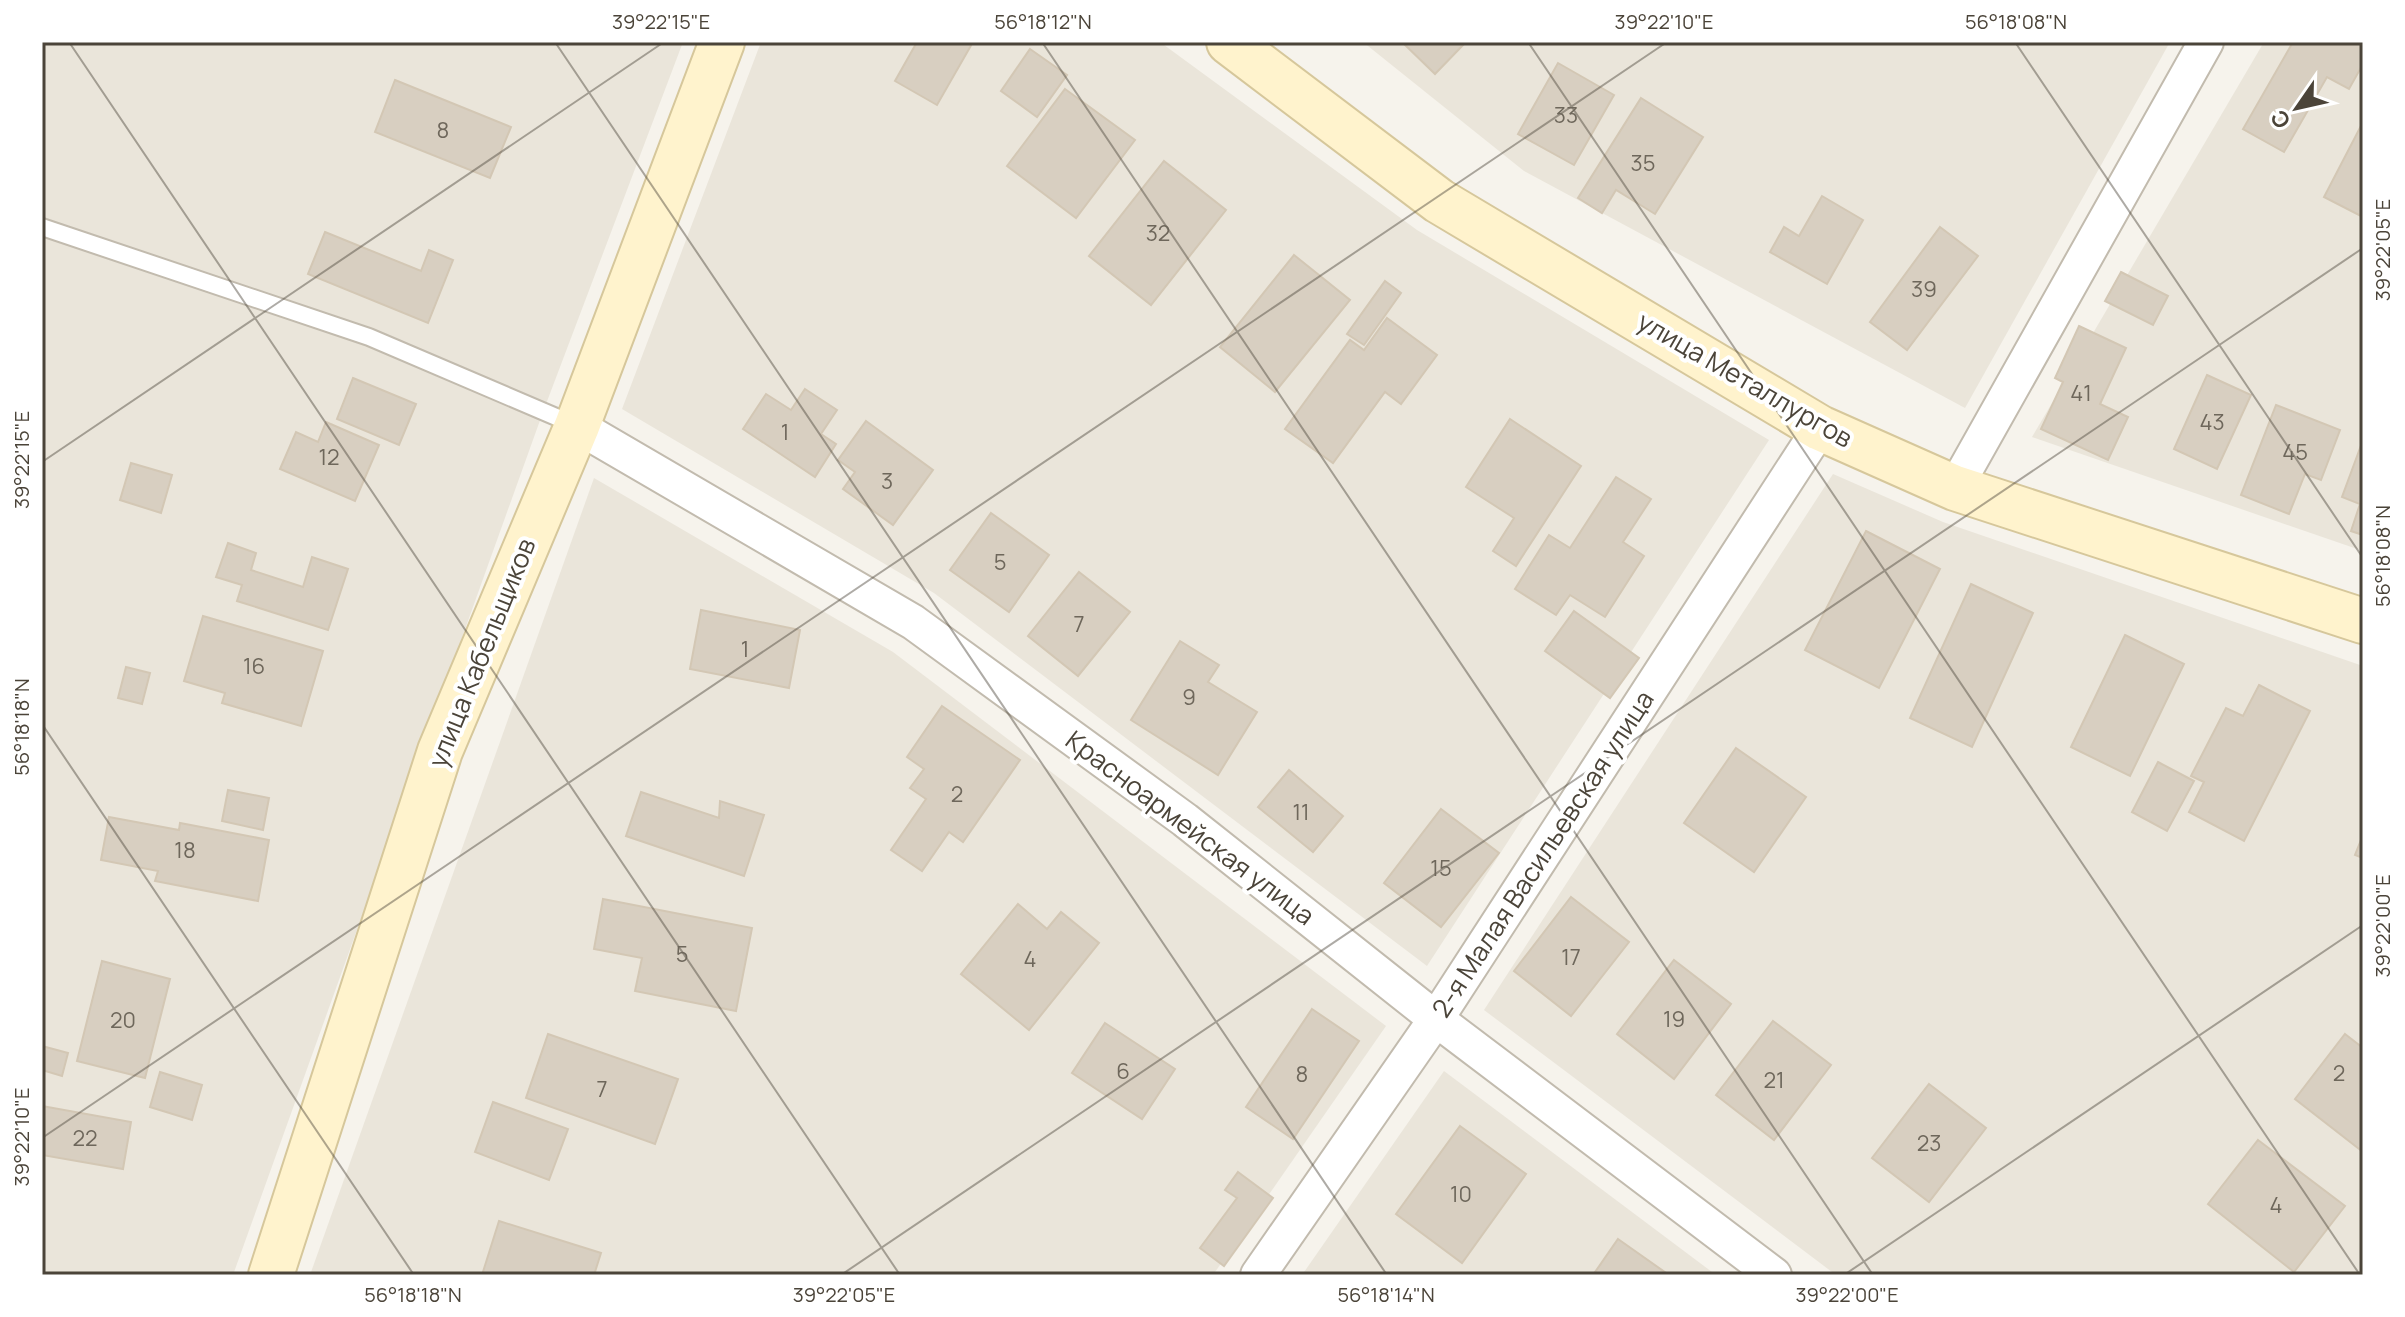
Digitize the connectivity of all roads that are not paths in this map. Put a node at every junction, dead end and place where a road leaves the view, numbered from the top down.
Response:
1 (722, 42) edge
2 (1229, 42) edge
3 (2206, 42) edge
4 (42, 227) edge
5 (577, 426) junction
6 (1820, 428) junction
7 (1955, 488) junction
8 (2363, 621) edge
9 (1436, 1019) junction
10 (271, 1275) edge
11 (1258, 1275) edge
12 (1774, 1275) edge

1 - 5 street, улица Кабельщиков
2 - 6 street, улица Металлургов
3 - 7 street
4 - 5 lane
5 - 9 street, Красноармейская улица
5 - 10 street, улица Кабельщиков
6 - 7 street, улица Металлургов
6 - 9 street, 2-я Малая Васильевская улица
7 - 8 street, улица Металлургов
9 - 11 street, 2-я Малая Васильевская улица
9 - 12 street, Красноармейская улица

